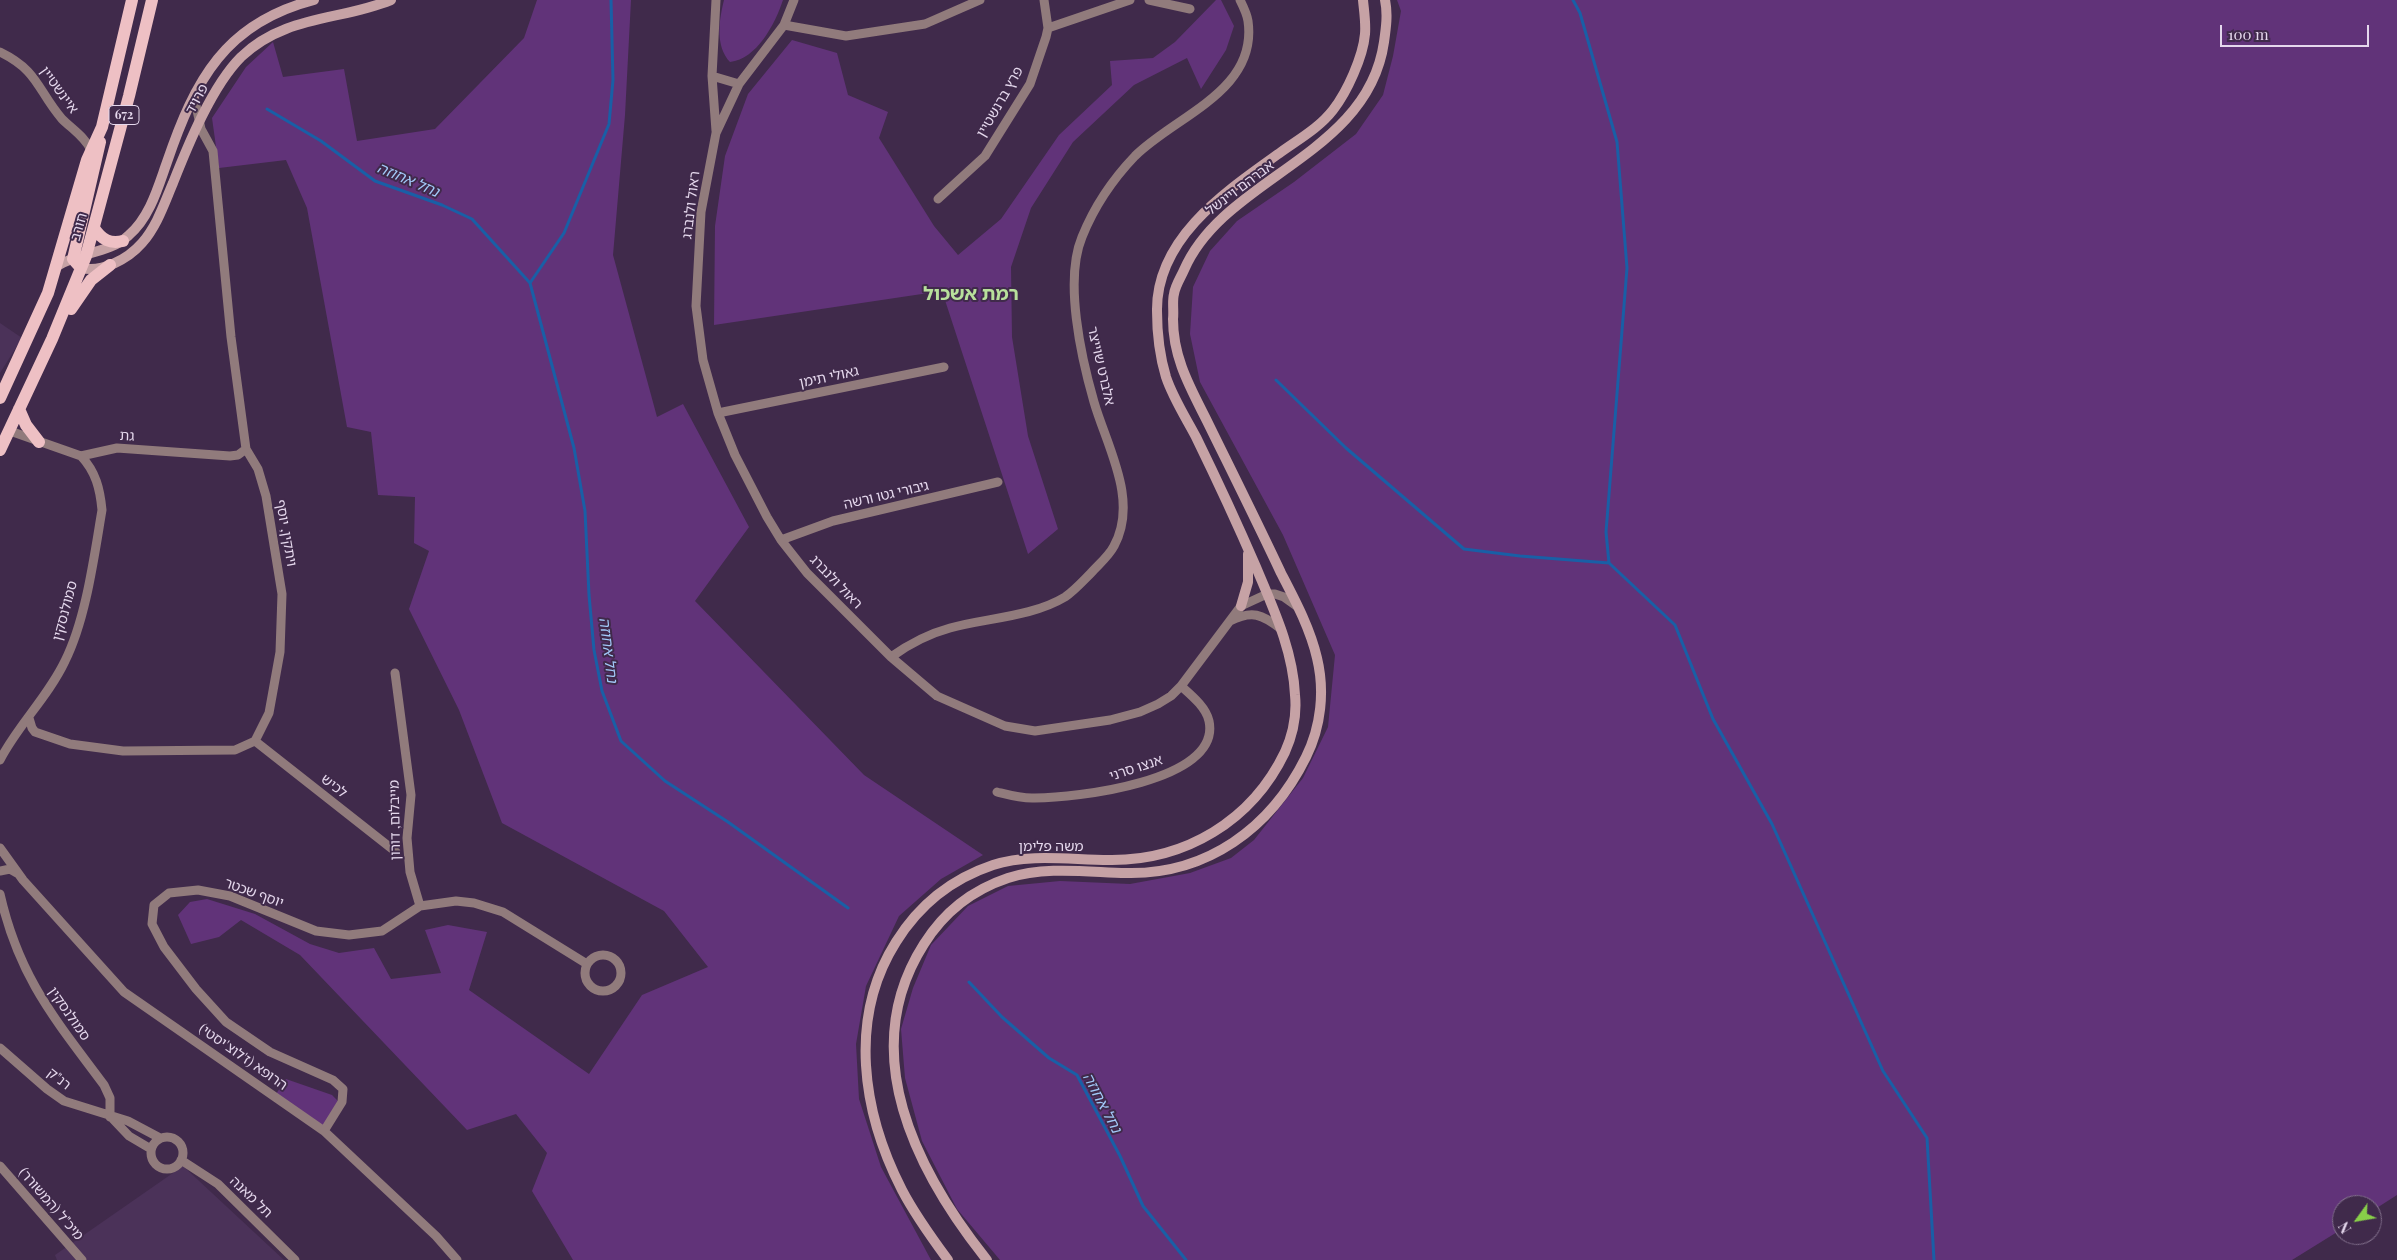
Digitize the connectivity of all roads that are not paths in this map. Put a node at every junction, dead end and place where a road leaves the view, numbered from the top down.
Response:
1 (132, 0) edge
2 (152, 0) edge
3 (314, 0) edge
4 (391, 0) edge
5 (716, 0) edge
6 (794, 0) edge
7 (980, 0) edge
8 (1044, 0) edge
9 (1130, 0) edge
10 (1149, 0) edge
11 (1240, 0) edge
12 (1363, 0) edge
13 (1385, 0) edge
14 (1190, 9) dead end
15 (784, 25) junction
16 (1048, 28) junction
17 (0, 52) edge
18 (712, 76) junction
19 (739, 84) junction
20 (194, 96) junction
21 (199, 123) junction
22 (102, 127) junction
23 (716, 133) junction
24 (91, 150) junction
25 (938, 199) dead end
26 (94, 228) junction
27 (123, 241) junction
28 (80, 261) junction
29 (110, 265) junction
30 (57, 266) junction
31 (52, 339) junction
32 (944, 367) dead end
33 (11, 375) junction
34 (0, 389) edge
35 (0, 398) edge
36 (19, 409) junction
37 (718, 414) junction
38 (5, 430) edge
39 (0, 442) edge
40 (39, 442) junction
41 (246, 449) junction
42 (0, 450) edge
43 (81, 456) junction
44 (998, 482) dead end
45 (781, 540) junction
46 (1247, 548) junction
47 (1267, 594) junction
48 (1241, 606) junction
49 (1298, 607) junction
50 (1230, 622) junction
51 (1281, 629) junction
52 (891, 657) junction
53 (395, 672) dead end
54 (1181, 686) junction
55 (29, 718) junction
56 (255, 741) junction
57 (0, 760) edge
58 (997, 792) dead end
59 (0, 848) edge
60 (396, 852) dead end
61 (0, 872) edge
62 (17, 873) junction
63 (0, 894) edge
64 (420, 906) junction
65 (587, 964) junction
66 (0, 1048) edge
67 (110, 1117) junction
68 (324, 1131) junction
69 (160, 1138) junction
70 (151, 1149) junction
71 (181, 1160) junction
72 (0, 1166) edge
73 (82, 1260) edge
74 (295, 1260) edge
75 (458, 1260) edge
76 (948, 1260) edge
77 (987, 1260) edge

1 - 22 main road, חורב / 672
2 - 26 main road, חורב / 672
3 - 20 main road, פרויד
4 - 21 main road, פרויד
5 - 18 street, ראול ולנברג
6 - 15 street, ראול ולנברג
7 - 15 street
8 - 16 street, פרץ ברנשטיין
9 - 16 street
10 - 14 street
11 - 52 street, אלברט שוייצר
12 - 46 main road, אברהם ויינשל
13 - 49 main road, אברהם ויינשל
15 - 19 street, ראול ולנברג
16 - 25 street, פרץ ברנשטיין
17 - 24 street, איינשטיין
18 - 19 street
18 - 23 street, ראול ולנברג
19 - 23 street, ראול ולנברג
20 - 21 street, ויתקין, יוסף
20 - 27 main road, פרויד
21 - 29 main road, פרויד
21 - 41 street, ויתקין, יוסף
22 - 24 main road, חורב / 672
22 - 28 main road
23 - 37 street, ראול ולנברג
24 - 30 main road, חורב / 672
26 - 27 main road
26 - 28 main road, חורב / 672
27 - 28 main road, פרויד
28 - 29 main road, פרויד
28 - 30 main road, פרויד
28 - 31 main road, חורב / 672
29 - 31 main road
30 - 33 main road, חורב / 672
31 - 36 main road, חורב / 672
32 - 37 street, גאולי תימן
33 - 34 main road
33 - 35 main road, חורב / 672
36 - 38 main road, חורב / 672
36 - 40 main road
37 - 45 street, ראול ולנברג
38 - 39 main road
38 - 40 street
38 - 42 main road, חורב / 672
40 - 43 street
41 - 43 street, גת
41 - 56 street, ויתקין, יוסף
43 - 55 street, סמולנסקין
44 - 45 street, גיבורי גטו ורשה
45 - 52 street, ראול ולנברג
46 - 47 main road, אברהם ויינשל
46 - 48 main road
47 - 48 street
47 - 49 street
47 - 51 main road, משה פלימן
48 - 50 street, ראול ולנברג
49 - 77 main road, משה פלימן
50 - 51 street
50 - 54 street, ראול ולנברג
51 - 76 main road, משה פלימן
52 - 54 street, ראול ולנברג
53 - 64 street, מייבלום, דורון
54 - 58 street, אנצו סרני
55 - 56 street
55 - 57 street, סמולנסקין
56 - 60 street, לכיש
59 - 62 street, הרופא (ז'לוצ'יסטי)
61 - 62 street
62 - 68 street, הרופא (ז'לוצ'יסטי)
63 - 67 street, סמולנסקין
64 - 65 street, יוסף שכטר
64 - 68 street, יוסף שכטר
65 - 65 street
66 - 67 street, רנ"ק
67 - 69 street, רנ"ק
67 - 70 street, רנ"ק
68 - 75 street, הרופא (ז'לוצ'יסטי)
69 - 70 street
69 - 71 street
70 - 71 street
71 - 74 street, תל מאנה
72 - 73 street, מיכ"ל (המשורר)

